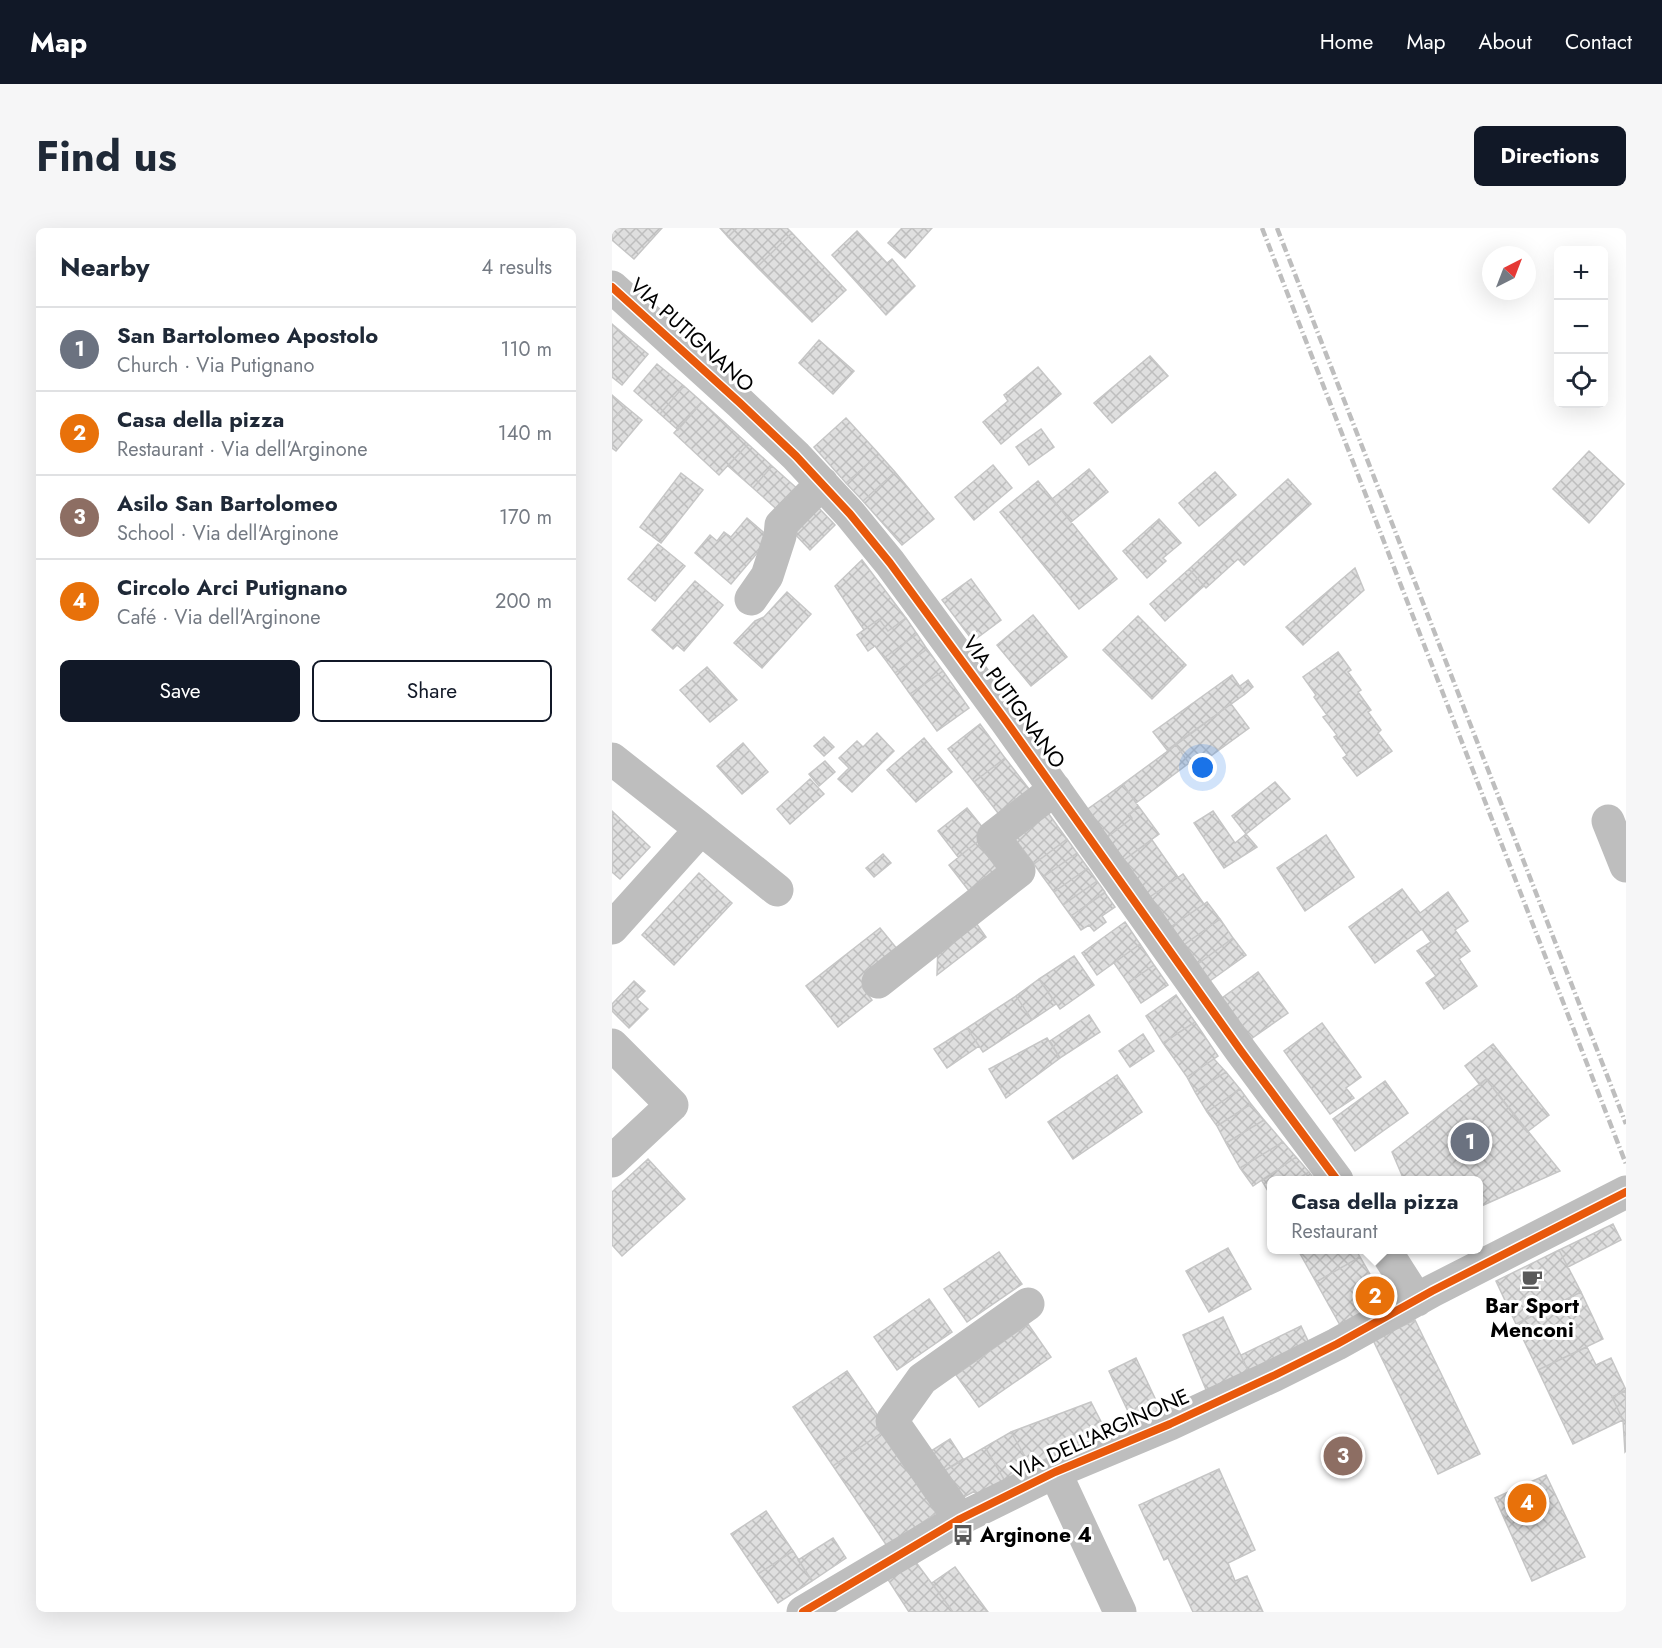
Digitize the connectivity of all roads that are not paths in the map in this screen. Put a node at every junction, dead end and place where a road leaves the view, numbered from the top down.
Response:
1 (612, 287) edge
2 (822, 483) junction
3 (752, 599) dead end
4 (612, 759) edge
5 (1054, 789) junction
6 (1608, 821) dead end
7 (700, 829) junction
8 (1626, 866) edge
9 (777, 890) dead end
10 (612, 928) edge
11 (878, 982) dead end
12 (612, 1045) edge
13 (612, 1161) edge
14 (1334, 1176) edge
15 (1626, 1192) edge
16 (1388, 1254) edge
17 (1417, 1300) junction
18 (1028, 1304) dead end
19 (1055, 1472) junction
20 (960, 1519) junction
21 (803, 1612) edge
22 (1120, 1612) edge

1 - 2 street, VIA PUTIGNANO
2 - 3 street
2 - 5 street, VIA PUTIGNANO
4 - 7 street
5 - 11 street
5 - 14 street, VIA PUTIGNANO
6 - 8 street
7 - 9 street
7 - 10 street
12 - 13 street
15 - 17 street
16 - 17 street
17 - 19 street, VIA DELL'ARGINONE
18 - 20 street
19 - 20 street, VIA DELL'ARGINONE
19 - 22 street
20 - 21 street, VIA DELL'ARGINONE

